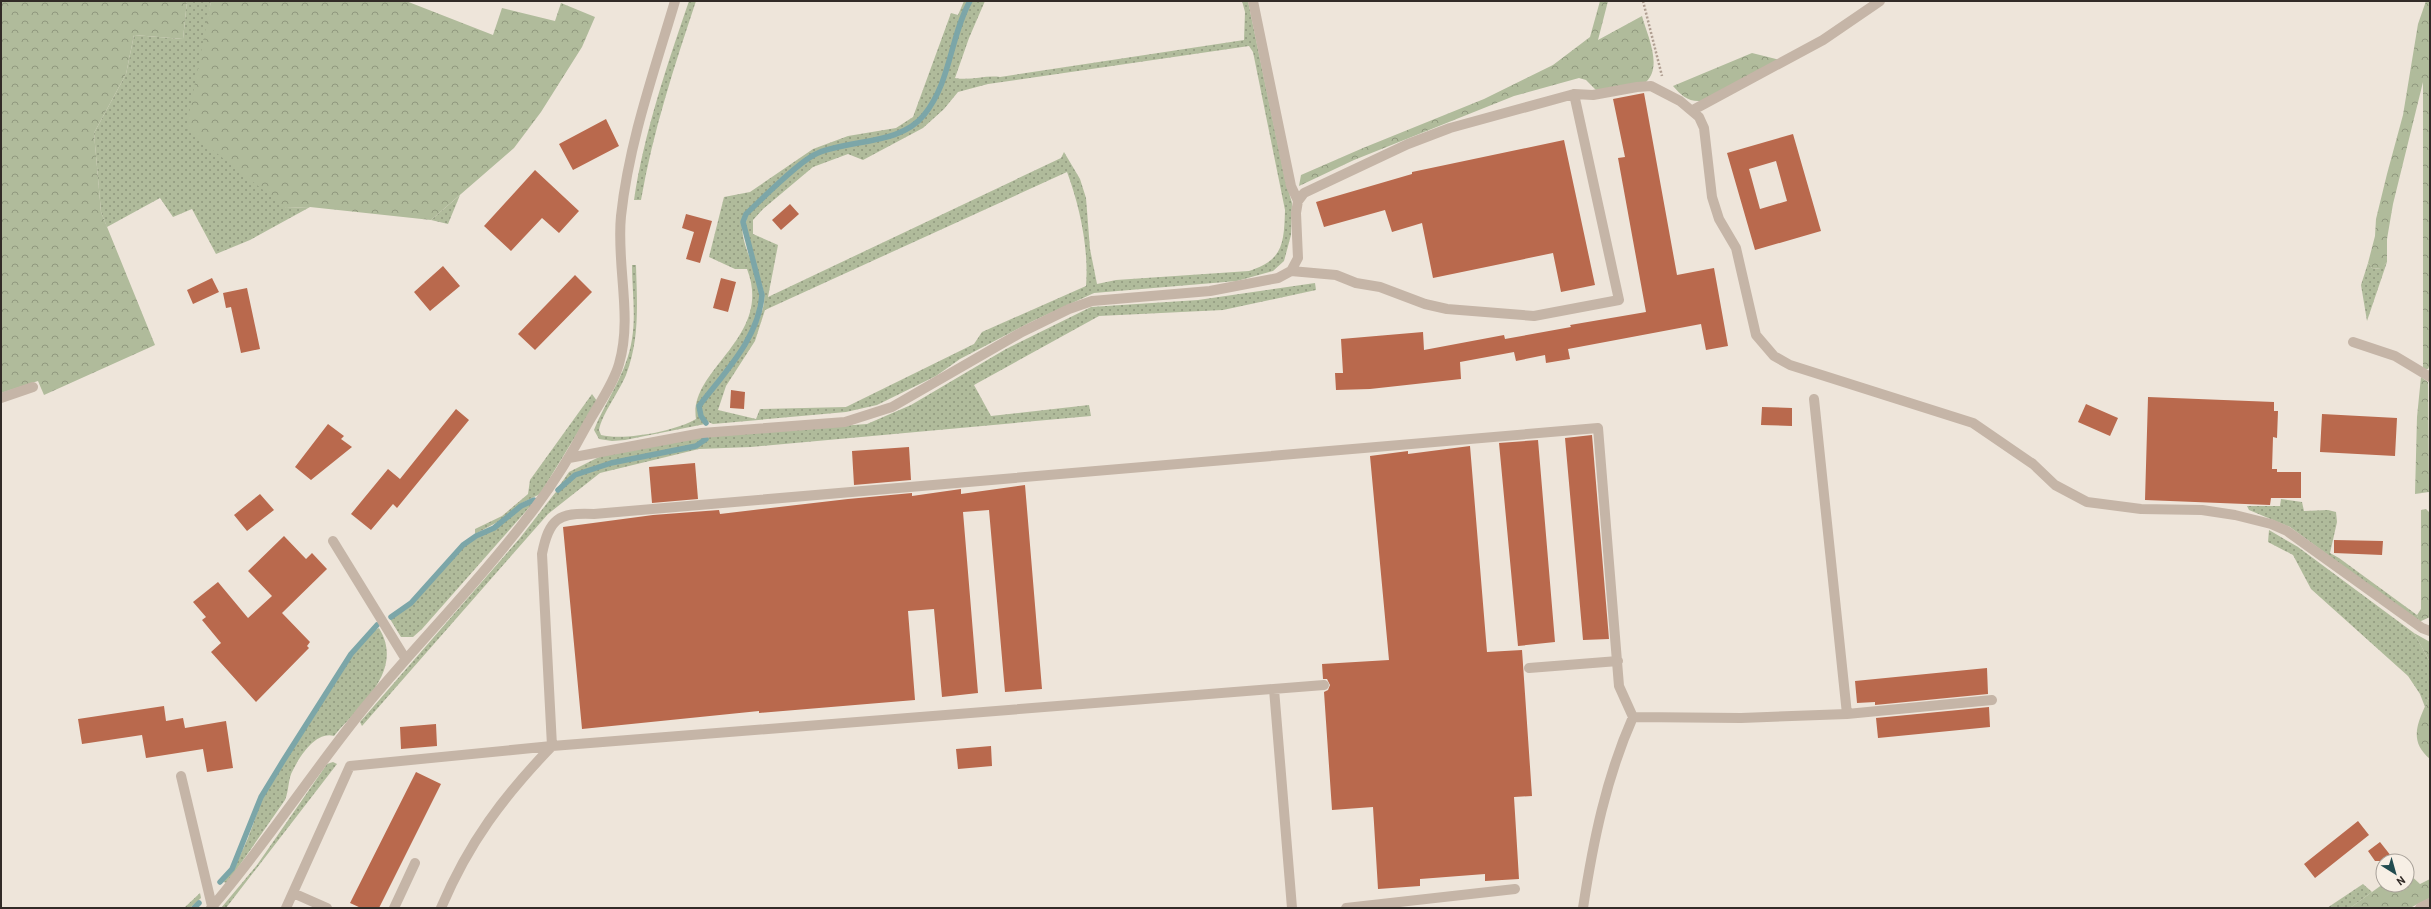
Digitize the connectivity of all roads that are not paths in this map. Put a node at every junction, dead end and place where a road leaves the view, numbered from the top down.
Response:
1 (675, 1) edge
2 (1253, 1) edge
3 (1880, 1) edge
4 (1574, 94) junction
5 (1693, 110) junction
6 (1298, 201) junction
7 (1290, 271) junction
8 (2353, 342) dead end
9 (2430, 377) edge
10 (33, 387) dead end
11 (1, 398) edge
12 (1814, 399) dead end
13 (569, 458) junction
14 (334, 542) dead end
15 (2430, 631) edge
16 (405, 658) junction
17 (1618, 661) junction
18 (1529, 668) dead end
19 (1324, 685) dead end
20 (1274, 689) junction
21 (1992, 700) dead end
22 (1847, 714) junction
23 (1632, 717) junction
24 (552, 746) junction
25 (181, 776) dead end
26 (415, 863) dead end
27 (1515, 889) dead end
28 (293, 892) junction
29 (2430, 903) edge
30 (211, 907) edge
31 (286, 908) edge
32 (327, 908) edge
33 (394, 908) edge
34 (441, 908) edge
35 (1292, 908) edge
36 (1346, 908) edge
37 (1583, 908) edge
38 (2420, 908) edge

1 - 13 street
2 - 6 street
3 - 5 street
4 - 5 street
4 - 6 street
4 - 7 street
5 - 15 street
6 - 7 street
7 - 13 street
8 - 9 street
10 - 11 street
12 - 22 street
13 - 16 street
14 - 16 street
16 - 30 street
17 - 18 street
17 - 23 street
17 - 24 street
19 - 20 street
20 - 24 street
20 - 35 street
21 - 22 street
22 - 23 street
23 - 37 street
24 - 28 street
24 - 34 street
25 - 30 street
26 - 33 street
27 - 36 street
28 - 31 street
28 - 32 street
29 - 38 street

